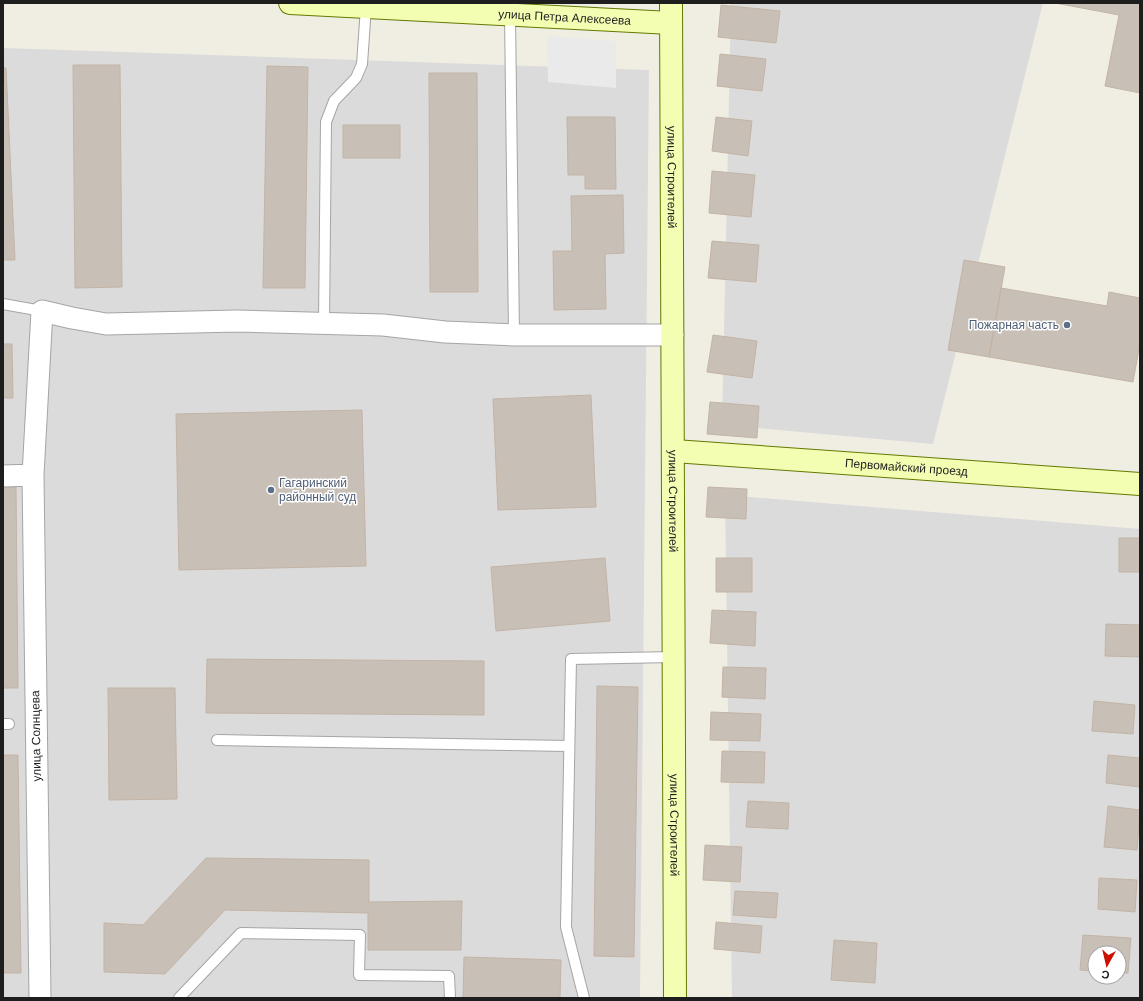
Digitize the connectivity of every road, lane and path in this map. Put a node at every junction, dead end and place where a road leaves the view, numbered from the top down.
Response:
1 (290, 3) edge
2 (417, 6) edge
3 (366, 7) junction
4 (671, 13) edge
5 (510, 15) junction
6 (3, 304) edge
7 (42, 311) junction
8 (324, 323) junction
9 (514, 335) junction
10 (673, 335) junction
11 (674, 451) junction
12 (33, 475) junction
13 (3, 476) edge
14 (1140, 484) edge
15 (674, 656) junction
16 (217, 740) dead end
17 (569, 746) junction
18 (40, 998) edge
19 (179, 998) edge
20 (450, 998) edge
21 (584, 998) edge
22 (675, 998) edge

1 - 3 main road, улица Петра Алексеева
2 - 3 main road, улица Петра Алексеева
2 - 5 main road, улица Петра Алексеева
3 - 8 lane
4 - 5 main road, улица Петра Алексеева
4 - 10 main road, улица Строителей
5 - 9 lane
6 - 7 lane
7 - 8 street
7 - 12 street, улица Солнцева
8 - 9 street
9 - 10 street
10 - 11 main road, улица Строителей
11 - 14 main road, Первомайский проезд
11 - 15 main road, улица Строителей
12 - 13 street
12 - 18 street, улица Солнцева
15 - 17 lane
15 - 22 main road, улица Строителей
16 - 17 lane
17 - 21 lane
19 - 20 lane

